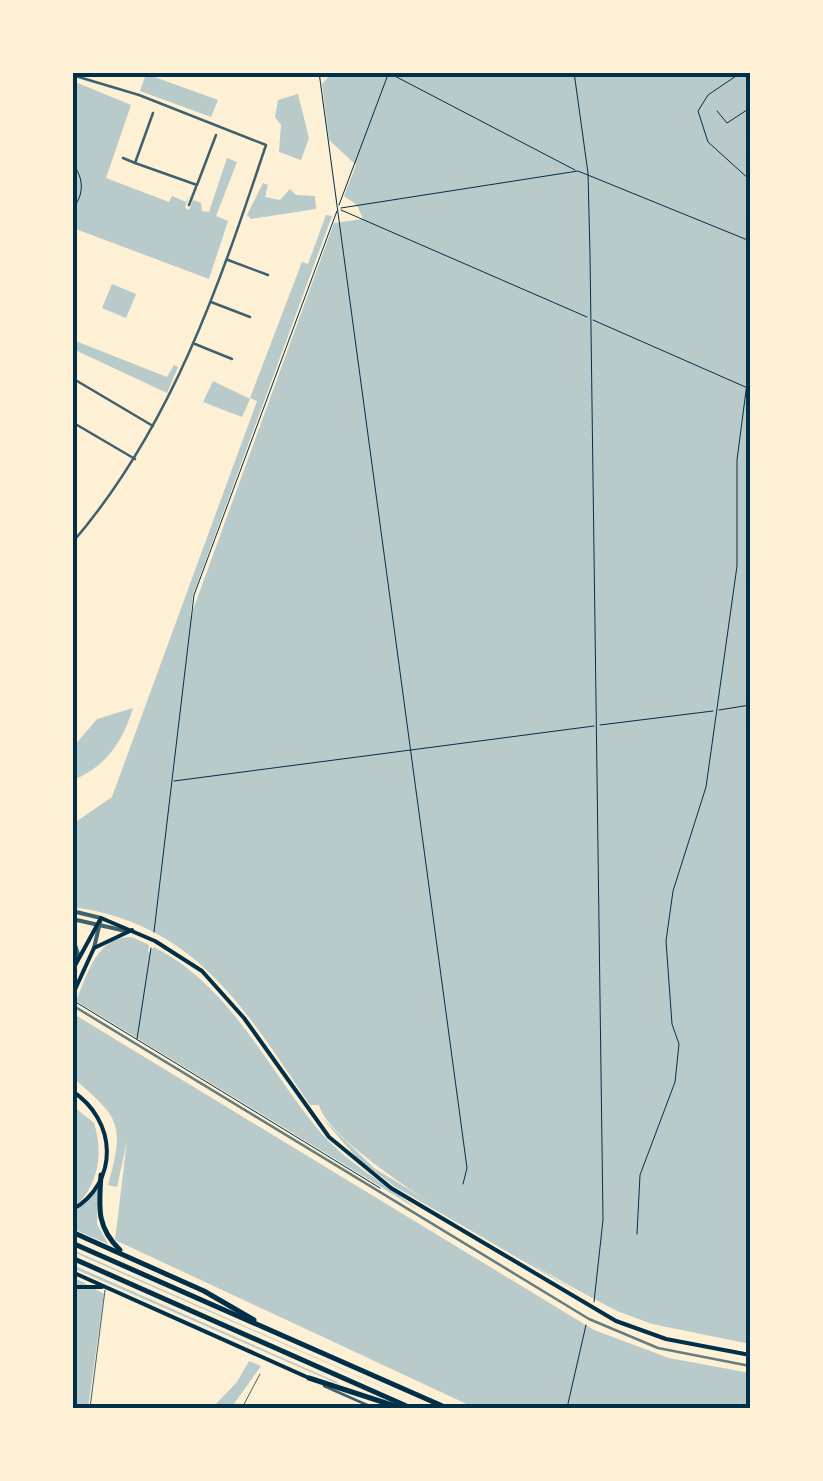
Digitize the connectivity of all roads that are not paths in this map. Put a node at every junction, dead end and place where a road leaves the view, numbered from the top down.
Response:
1 (72, 75) edge
2 (157, 102) junction
3 (153, 112) joint
4 (220, 125) junction
5 (216, 135) joint
6 (123, 158) dead end
7 (154, 160) dead end
8 (135, 163) junction
9 (168, 165) dead end
10 (151, 169) junction
11 (182, 170) dead end
12 (165, 174) junction
13 (178, 178) junction
14 (197, 185) junction
15 (190, 204) dead end
16 (227, 259) junction
17 (268, 275) dead end
18 (210, 302) junction
19 (250, 318) dead end
20 (194, 344) junction
21 (232, 359) dead end
22 (72, 378) edge
23 (72, 422) edge
24 (155, 426) junction
25 (135, 459) junction
26 (72, 543) edge
27 (72, 911) edge
28 (101, 918) junction
29 (72, 920) edge
30 (98, 925) junction
31 (130, 931) junction
32 (72, 936) edge
33 (94, 948) junction
34 (79, 957) junction
35 (72, 971) edge
36 (72, 998) edge
37 (72, 1095) edge
38 (102, 1175) junction
39 (72, 1210) edge
40 (72, 1232) edge
41 (72, 1243) edge
42 (126, 1256) junction
43 (72, 1258) edge
44 (72, 1272) edge
45 (72, 1287) edge
46 (106, 1287) junction
47 (259, 1324) junction
48 (750, 1354) edge
49 (260, 1374) dead end
50 (310, 1378) junction
51 (90, 1408) edge
52 (242, 1408) edge
53 (374, 1408) edge
54 (400, 1408) edge
55 (411, 1408) edge
56 (447, 1408) edge

1 - 2 street
2 - 3 lane
2 - 4 street
3 - 8 street
4 - 5 lane
4 - 16 street
5 - 14 street
6 - 8 street
7 - 10 street
8 - 10 street
9 - 12 street
10 - 12 street
11 - 13 street
12 - 13 street
13 - 14 street
14 - 15 street
16 - 17 street
16 - 18 street
18 - 19 street
18 - 20 street
20 - 21 street
20 - 24 street
22 - 24 street
23 - 25 street
24 - 25 street
25 - 26 street
27 - 28 street
28 - 30 main road
28 - 31 main road
29 - 30 street
30 - 31 street
30 - 33 street
30 - 34 main road
31 - 33 main road
31 - 48 main road
32 - 34 street
33 - 36 main road
34 - 35 main road
37 - 38 main road
38 - 39 main road
38 - 42 highway
40 - 42 highway
41 - 47 highway
42 - 47 highway
43 - 55 highway
44 - 46 main road
45 - 46 main road
46 - 50 main road
46 - 51 lane
47 - 56 highway
49 - 52 lane
50 - 53 street
50 - 54 highway

